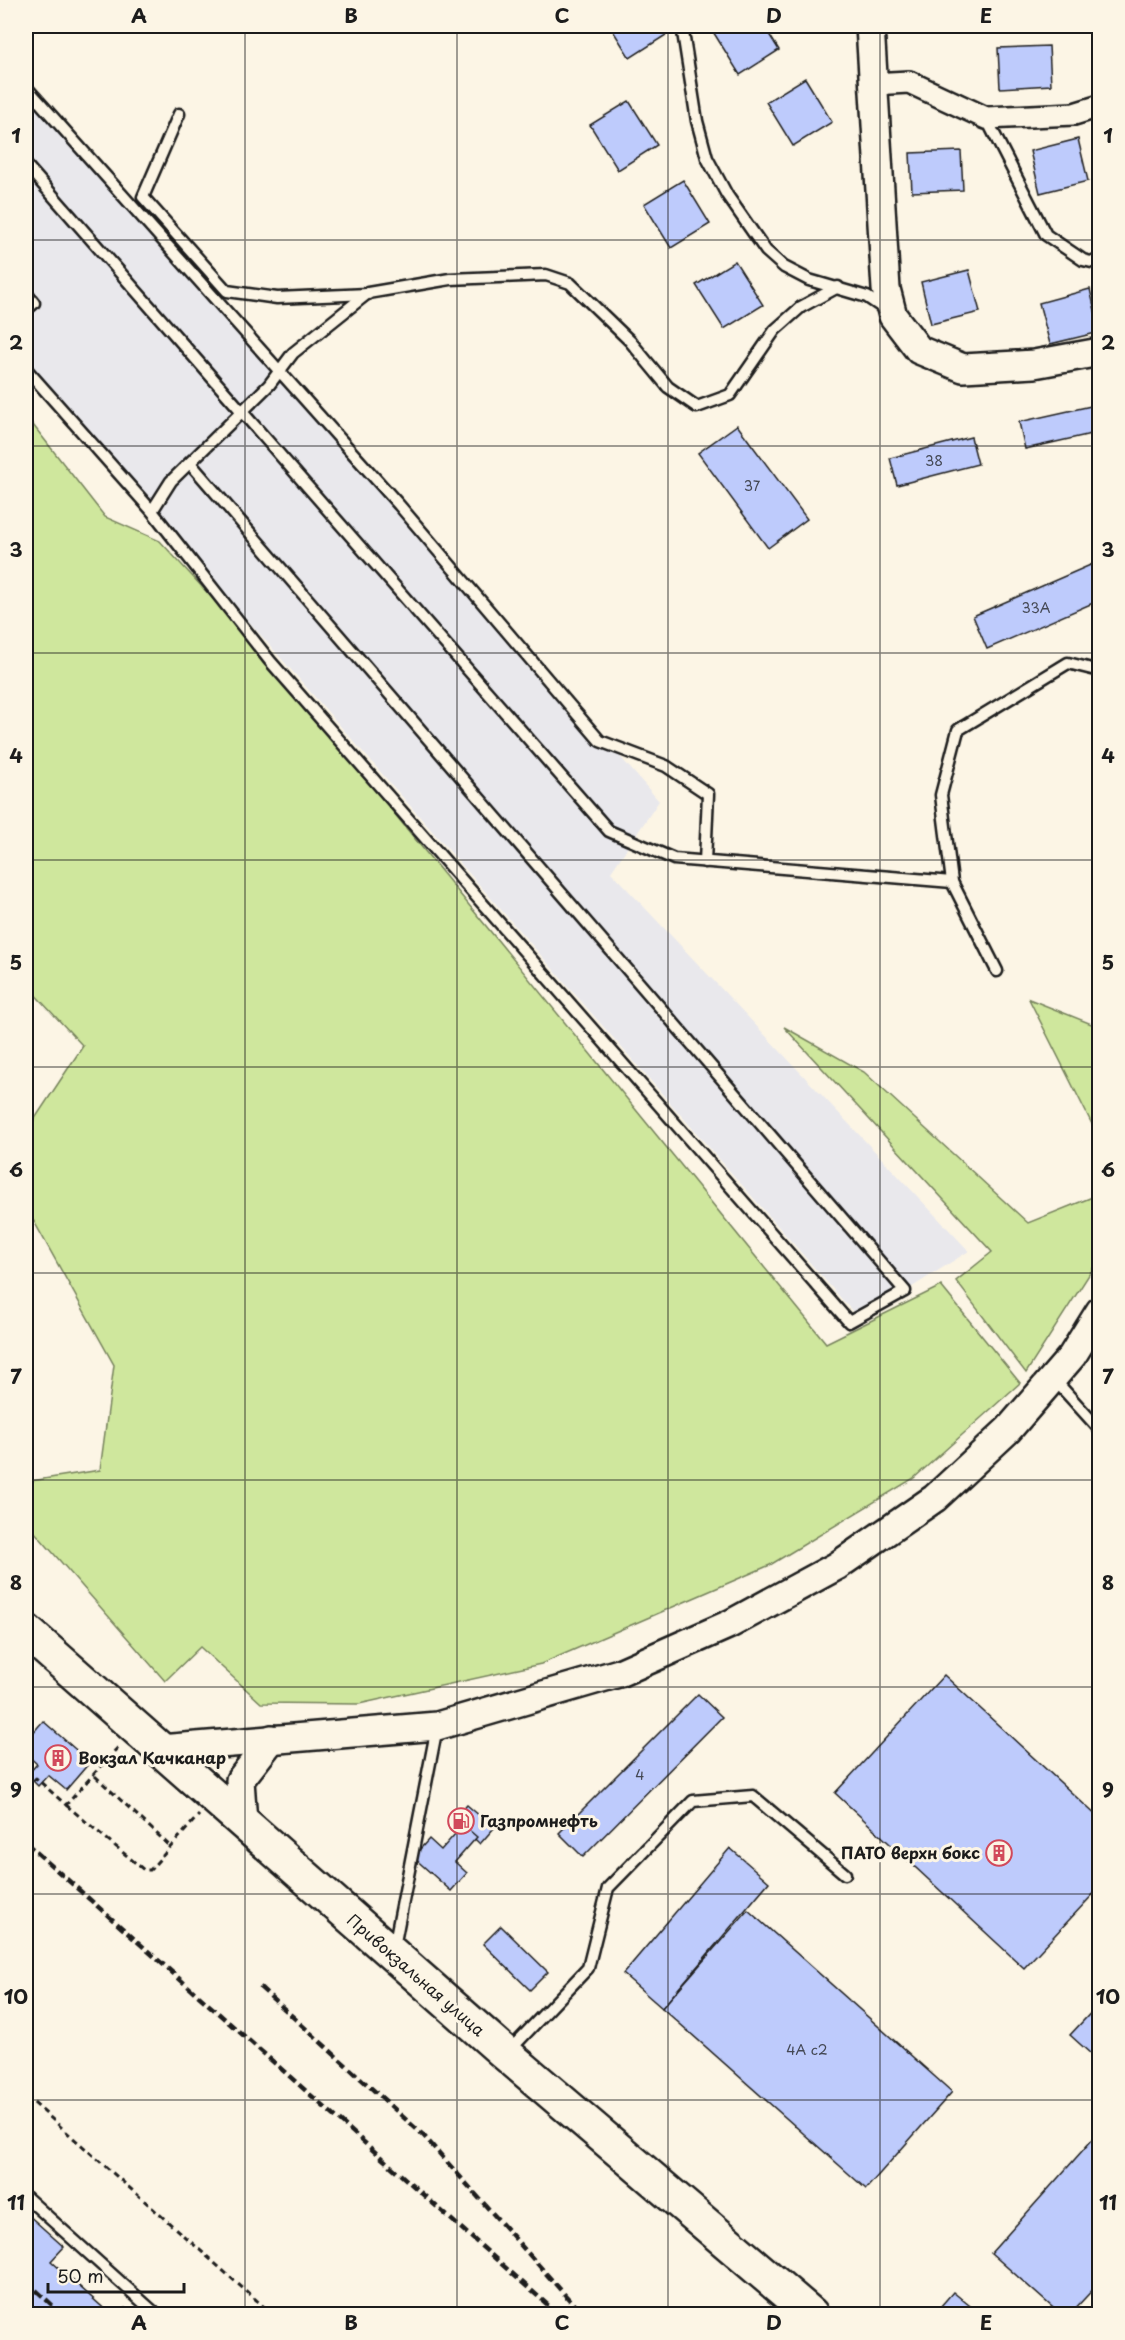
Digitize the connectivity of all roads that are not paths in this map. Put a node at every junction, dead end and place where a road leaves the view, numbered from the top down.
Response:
1 (682, 26) edge
2 (870, 26) edge
3 (872, 84) junction
4 (26, 87) edge
5 (1100, 106) edge
6 (179, 114) dead end
7 (986, 118) junction
8 (26, 165) edge
9 (1100, 264) edge
10 (838, 286) junction
11 (26, 293) edge
12 (368, 294) junction
13 (26, 310) edge
14 (893, 316) junction
15 (1100, 352) edge
16 (26, 369) edge
17 (278, 373) junction
18 (242, 411) junction
19 (190, 463) junction
20 (152, 511) junction
21 (1100, 671) edge
22 (705, 862) junction
23 (952, 882) junction
24 (997, 971) dead end
25 (1100, 1311) edge
26 (1053, 1378) junction
27 (1100, 1430) edge
28 (26, 1630) edge
29 (437, 1726) junction
30 (272, 1739) junction
31 (160, 1749) junction
32 (243, 1823) junction
33 (845, 1874) dead end
34 (393, 1954) junction
35 (506, 2054) junction
36 (26, 2197) edge
37 (156, 2314) edge
38 (811, 2314) edge

1 - 10 lane
2 - 3 street
3 - 7 street
3 - 14 street
4 - 17 lane
5 - 7 street
6 - 12 lane
7 - 9 lane
8 - 18 lane
10 - 12 lane
10 - 14 lane
11 - 13 lane
12 - 17 lane
14 - 15 street
16 - 20 lane
17 - 18 lane
17 - 22 lane
18 - 19 lane
18 - 22 lane
19 - 20 lane
19 - 20 lane
21 - 23 lane
22 - 23 lane
23 - 24 lane
25 - 26 street
26 - 27 lane
26 - 29 street
28 - 31 main road, Привокзальная улица
29 - 30 street
29 - 34 lane
30 - 31 street
30 - 32 street
31 - 32 main road, Привокзальная улица
32 - 34 main road, Привокзальная улица
33 - 35 lane
34 - 35 main road, Привокзальная улица
35 - 38 main road, Привокзальная улица
36 - 37 lane

